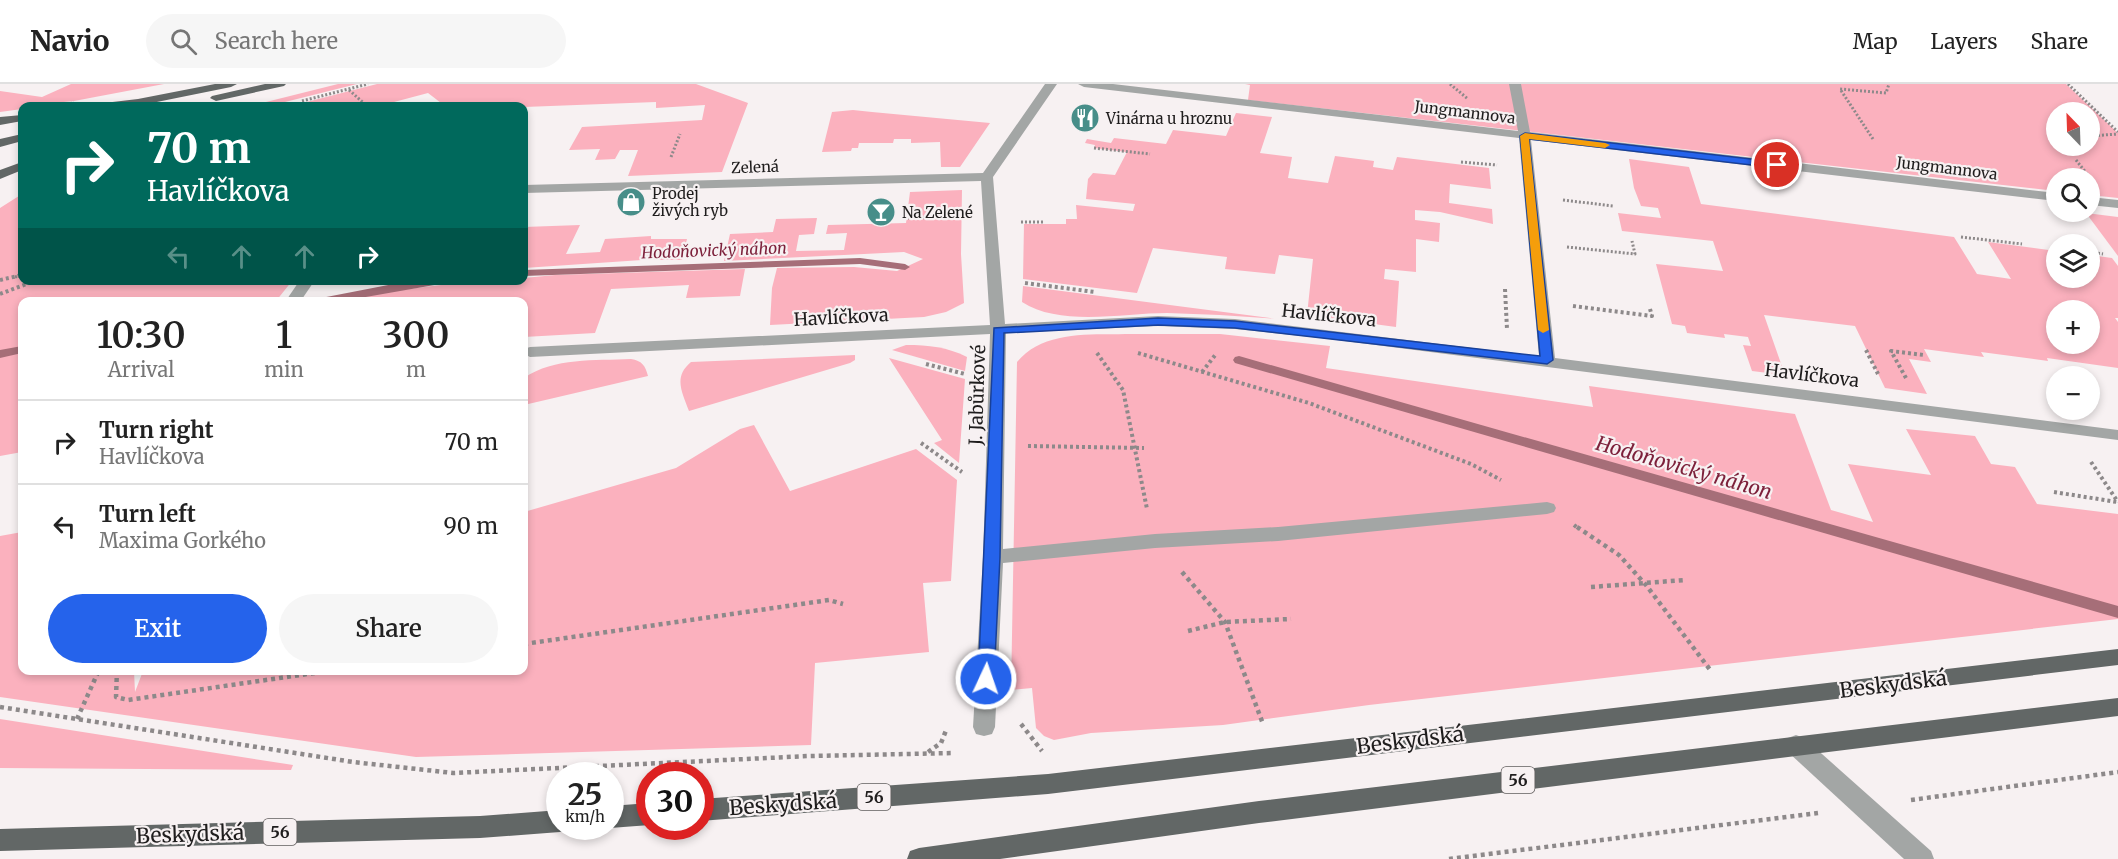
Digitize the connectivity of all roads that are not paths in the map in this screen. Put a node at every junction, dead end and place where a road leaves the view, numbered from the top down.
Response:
1 (231, 84) edge
2 (281, 84) edge
3 (1051, 84) edge
4 (1084, 84) edge
5 (1515, 84) edge
6 (184, 94) junction
7 (131, 102) edge
8 (143, 102) edge
9 (195, 102) edge
10 (223, 102) edge
11 (18, 119) edge
12 (0, 121) edge
13 (18, 128) edge
14 (0, 131) edge
15 (1525, 136) junction
16 (18, 139) edge
17 (0, 142) edge
18 (18, 168) edge
19 (0, 175) edge
20 (987, 177) junction
21 (528, 189) edge
22 (2046, 196) edge
23 (2100, 202) edge
24 (2118, 204) edge
25 (999, 330) junction
26 (530, 352) dead end
27 (1547, 360) junction
28 (2118, 435) edge
29 (1547, 508) road end
30 (993, 557) junction
31 (2118, 657) edge
32 (2118, 707) edge
33 (984, 727) dead end
34 (1796, 745) junction
35 (714, 809) edge
36 (546, 822) edge
37 (0, 840) edge
38 (919, 859) edge
39 (1922, 859) edge

1 - 6 main road
2 - 9 main road
2 - 10 main road
3 - 20 street
4 - 15 street, Jungmannova
5 - 15 street
6 - 7 main road
6 - 8 main road
11 - 12 main road
13 - 14 main road
15 - 22 street, Jungmannova
15 - 27 street
16 - 17 main road
18 - 19 main road
20 - 21 street, Zelená
20 - 25 street, J. Jabůrkové
23 - 24 street
25 - 26 street, Havlíčkova
25 - 27 street, Havlíčkova
25 - 30 street, J. Jabůrkové
27 - 28 street, Havlíčkova
29 - 30 street
30 - 33 street, J. Jabůrkové
31 - 35 main road, Beskydská / 56
32 - 34 main road, 56
34 - 38 main road, 56
34 - 39 street
36 - 37 main road, Beskydská / 56

